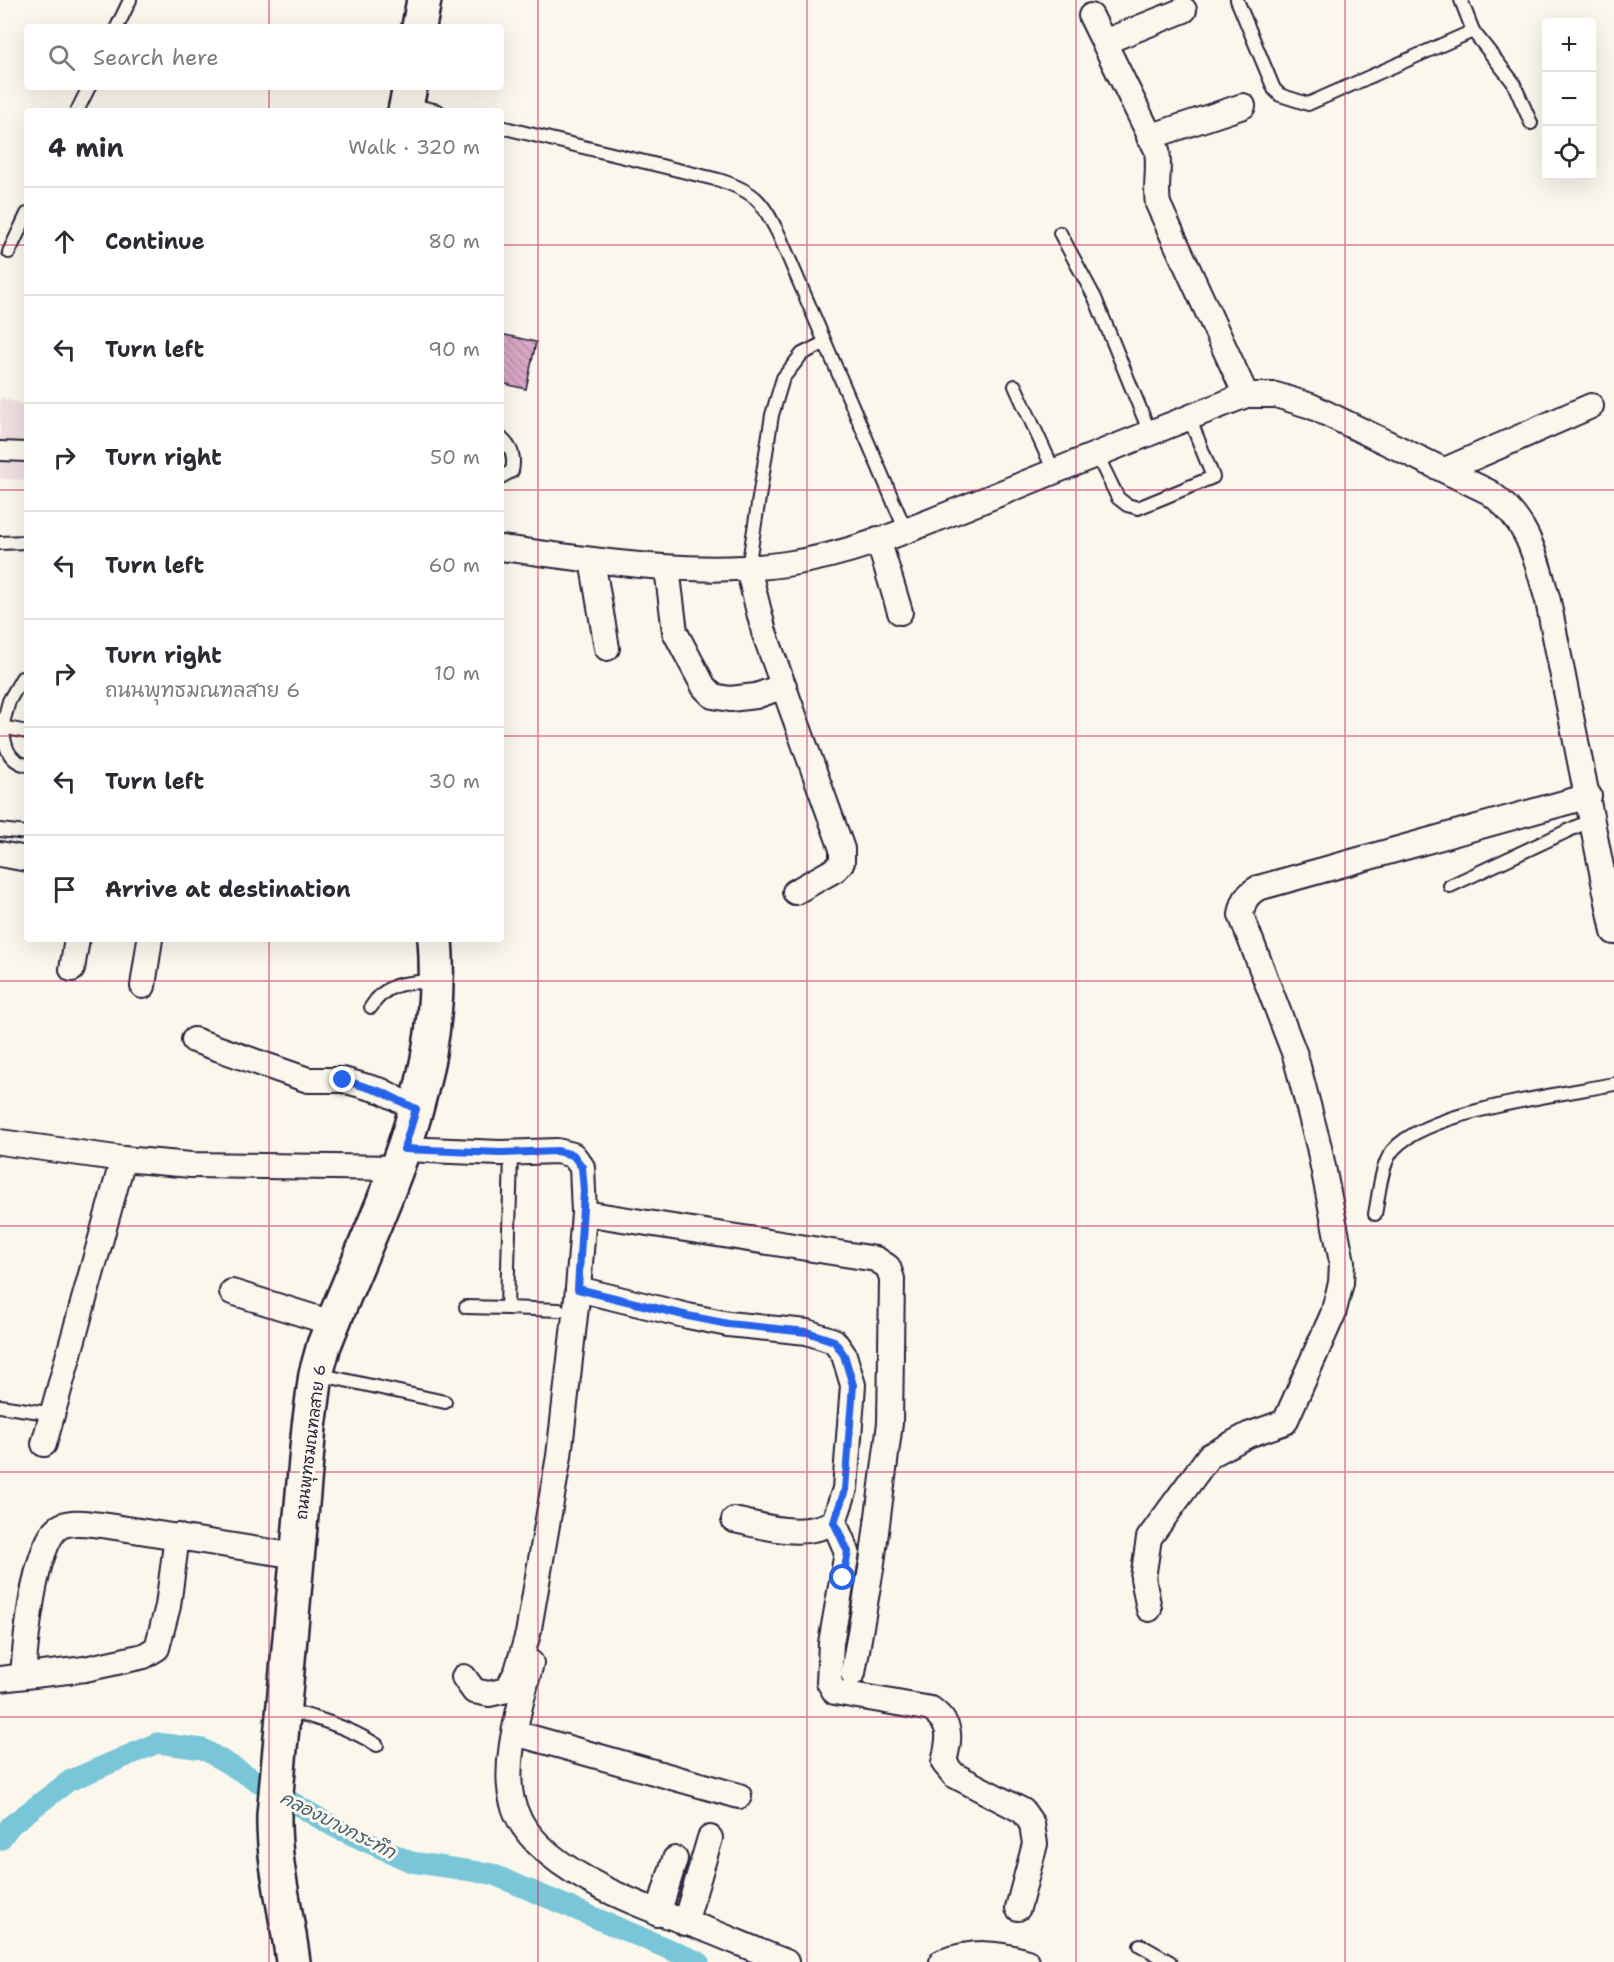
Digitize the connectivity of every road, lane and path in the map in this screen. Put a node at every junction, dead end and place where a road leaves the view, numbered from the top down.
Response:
1 (130, 0) edge
2 (424, 0) edge
3 (1237, 0) edge
4 (1461, 0) edge
5 (1184, 9) dead end
6 (1091, 16) dead end
7 (118, 24) edge
8 (420, 24) edge
9 (1473, 31) junction
10 (1104, 42) junction
11 (88, 90) edge
12 (407, 100) edge
13 (1243, 106) dead end
14 (78, 108) edge
15 (430, 108) edge
16 (1531, 123) dead end
17 (504, 127) edge
18 (1149, 137) junction
19 (24, 224) edge
20 (1060, 232) dead end
21 (9, 252) dead end
22 (824, 343) junction
23 (1015, 386) dead end
24 (1246, 395) junction
25 (1591, 406) dead end
26 (1189, 417) junction
27 (1150, 433) junction
28 (504, 441) edge
29 (0, 452) edge
30 (24, 452) edge
31 (1097, 454) junction
32 (1445, 470) junction
33 (1054, 471) junction
34 (504, 475) edge
35 (906, 531) junction
36 (878, 539) junction
37 (24, 542) edge
38 (0, 543) edge
39 (504, 548) edge
40 (592, 560) junction
41 (667, 568) junction
42 (748, 568) junction
43 (900, 612) dead end
44 (606, 648) dead end
45 (24, 678) edge
46 (784, 686) junction
47 (2, 727) junction
48 (24, 731) edge
49 (24, 764) edge
50 (1591, 807) junction
51 (0, 830) edge
52 (24, 834) edge
53 (0, 854) edge
54 (24, 858) edge
55 (1450, 886) dead end
56 (795, 892) dead end
57 (1614, 932) edge
58 (76, 942) edge
59 (150, 942) edge
60 (435, 942) edge
61 (72, 969) dead end
62 (435, 981) junction
63 (143, 986) dead end
64 (371, 1007) dead end
65 (194, 1040) dead end
66 (1614, 1084) edge
67 (416, 1109) junction
68 (0, 1142) edge
69 (511, 1153) junction
70 (401, 1158) junction
71 (123, 1159) junction
72 (584, 1214) junction
73 (1376, 1214) dead end
74 (578, 1289) junction
75 (232, 1292) dead end
76 (466, 1306) dead end
77 (507, 1308) junction
78 (559, 1310) dead end
79 (333, 1323) junction
80 (316, 1374) junction
81 (445, 1402) dead end
82 (0, 1406) edge
83 (54, 1414) junction
84 (44, 1444) dead end
85 (734, 1520) dead end
86 (834, 1522) junction
87 (177, 1536) junction
88 (297, 1556) junction
89 (1149, 1610) dead end
90 (528, 1634) junction
91 (853, 1673) dead end
92 (464, 1677) dead end
93 (12, 1678) edge
94 (283, 1709) junction
95 (514, 1733) junction
96 (377, 1745) dead end
97 (739, 1796) dead end
98 (711, 1838) dead end
99 (675, 1859) dead end
100 (1018, 1908) dead end
101 (658, 1914) junction
102 (685, 1923) junction
103 (1140, 1945) dead end
104 (293, 1962) edge
105 (786, 1962) edge
106 (942, 1962) edge
107 (1027, 1962) edge
108 (1170, 1962) edge

1 - 7 lane
2 - 8 main road
3 - 9 lane
4 - 9 lane
5 - 10 street
6 - 10 street
9 - 16 lane
10 - 18 street
11 - 14 lane
12 - 15 lane
13 - 18 street
17 - 22 lane
18 - 24 street
19 - 21 lane
20 - 27 lane
22 - 35 lane
22 - 42 lane
23 - 33 lane
24 - 26 street
24 - 32 street
25 - 32 street
26 - 27 street
26 - 31 lane
27 - 31 street
28 - 34 lane
29 - 30 street
31 - 33 street
32 - 50 street
33 - 35 street
35 - 36 street
36 - 42 street
36 - 43 street
37 - 38 lane
39 - 40 street
40 - 41 street
40 - 44 street
41 - 42 street
41 - 46 street
42 - 46 street
45 - 47 lane
46 - 56 street
47 - 48 lane
47 - 49 lane
50 - 55 lane
50 - 57 street
50 - 89 street
51 - 52 lane
53 - 54 street
58 - 61 street
59 - 63 street
60 - 62 main road, ถนนพุทธมณฑลสาย 6
62 - 64 lane
62 - 67 main road, ถนนพุทธมณฑลสาย 6
65 - 67 street
66 - 73 lane
67 - 70 main road, ถนนพุทธมณฑลสาย 6
68 - 71 street
69 - 70 street
69 - 72 street
69 - 77 lane
70 - 71 street
70 - 79 main road, ถนนพุทธมณฑลสาย 6
71 - 83 street
72 - 74 street
72 - 91 street
74 - 86 street
74 - 90 street
75 - 79 street
76 - 77 lane
77 - 78 lane
79 - 80 main road, ถนนพุทธมณฑลสาย 6
80 - 81 lane
80 - 88 main road, ถนนพุทธมณฑลสาย 6
82 - 83 lane
83 - 84 street
85 - 86 street
86 - 100 street
87 - 88 street
87 - 93 street
87 - 93 street
88 - 94 main road, ถนนพุทธมณฑลสาย 6
90 - 92 street
90 - 95 street
94 - 96 lane
94 - 104 main road, ถนนพุทธมณฑลสาย 6
95 - 97 street
95 - 101 street
98 - 102 street
99 - 101 street
101 - 102 street
102 - 105 street
103 - 108 lane
106 - 107 street

